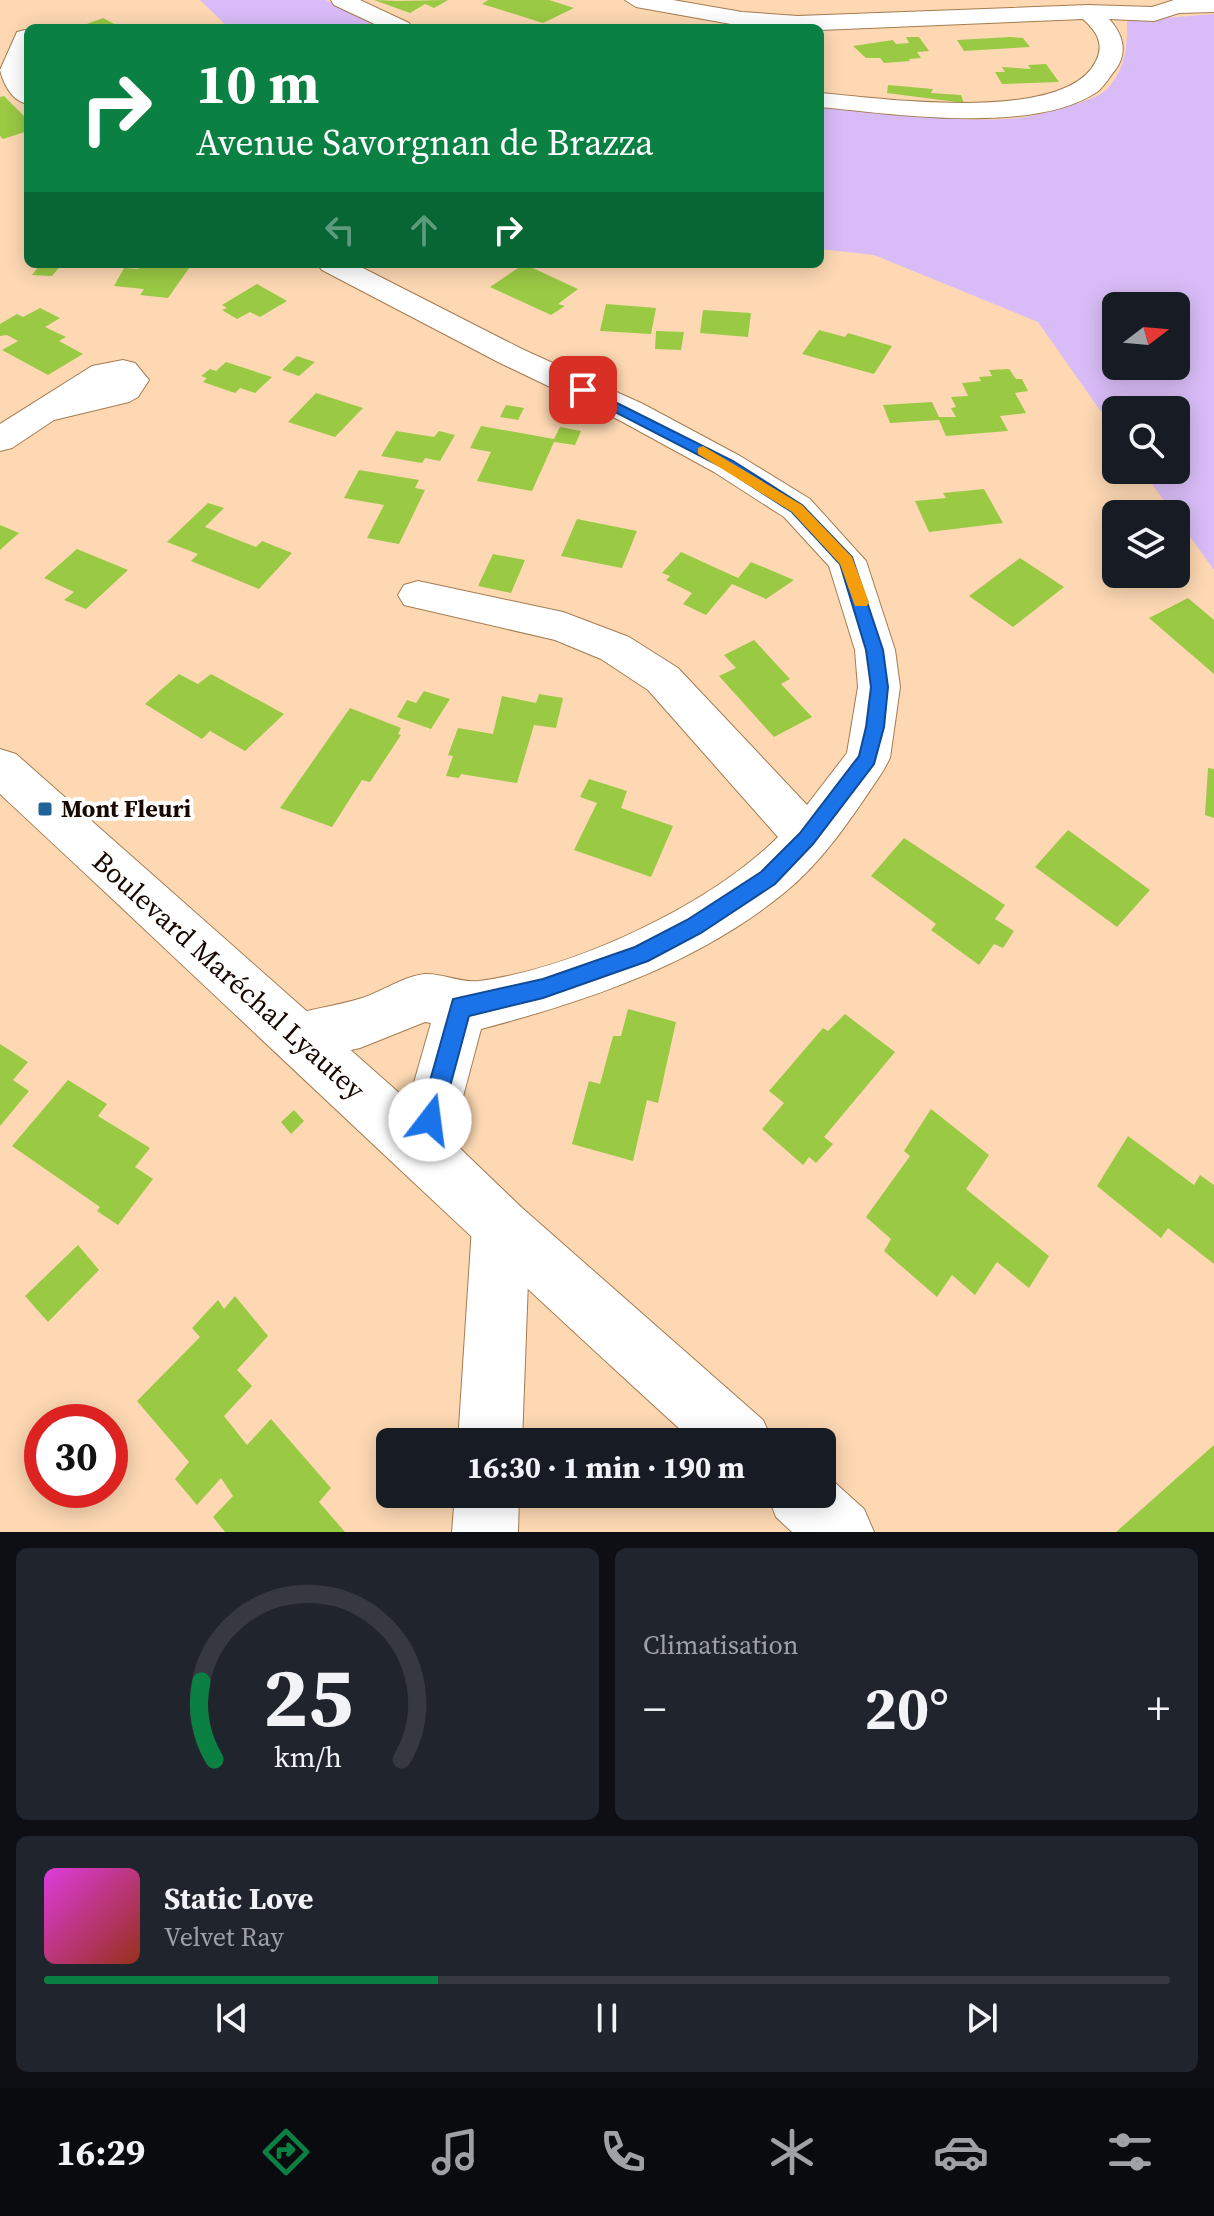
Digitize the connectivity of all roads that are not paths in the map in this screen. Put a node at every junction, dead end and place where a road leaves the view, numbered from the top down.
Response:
1 (342, 0) edge
2 (636, 0) edge
3 (1214, 5) edge
4 (1088, 12) junction
5 (1154, 14) junction
6 (1214, 20) edge
7 (393, 24) edge
8 (24, 48) edge
9 (24, 92) edge
10 (824, 100) edge
11 (340, 268) edge
12 (44, 412) dead end
13 (0, 440) edge
14 (418, 595) dead end
15 (0, 767) edge
16 (806, 839) junction
17 (461, 1006) junction
18 (297, 1037) junction
19 (422, 1149) junction
20 (501, 1227) junction
21 (491, 1428) edge
22 (725, 1428) edge
23 (486, 1508) edge
24 (814, 1508) edge
25 (485, 1532) edge
26 (841, 1532) edge

1 - 7 street
2 - 4 street
3 - 5 street
4 - 5 street
4 - 10 street
5 - 6 street
8 - 9 street
11 - 16 street
12 - 13 street
14 - 16 street
15 - 18 street, Boulevard Maréchal Lyautey
16 - 17 street
17 - 18 street
17 - 19 street
18 - 19 street, Boulevard Maréchal Lyautey
19 - 20 street, Boulevard Maréchal Lyautey
20 - 21 street
20 - 22 street, Boulevard Maréchal Lyautey
23 - 25 street
24 - 26 street

